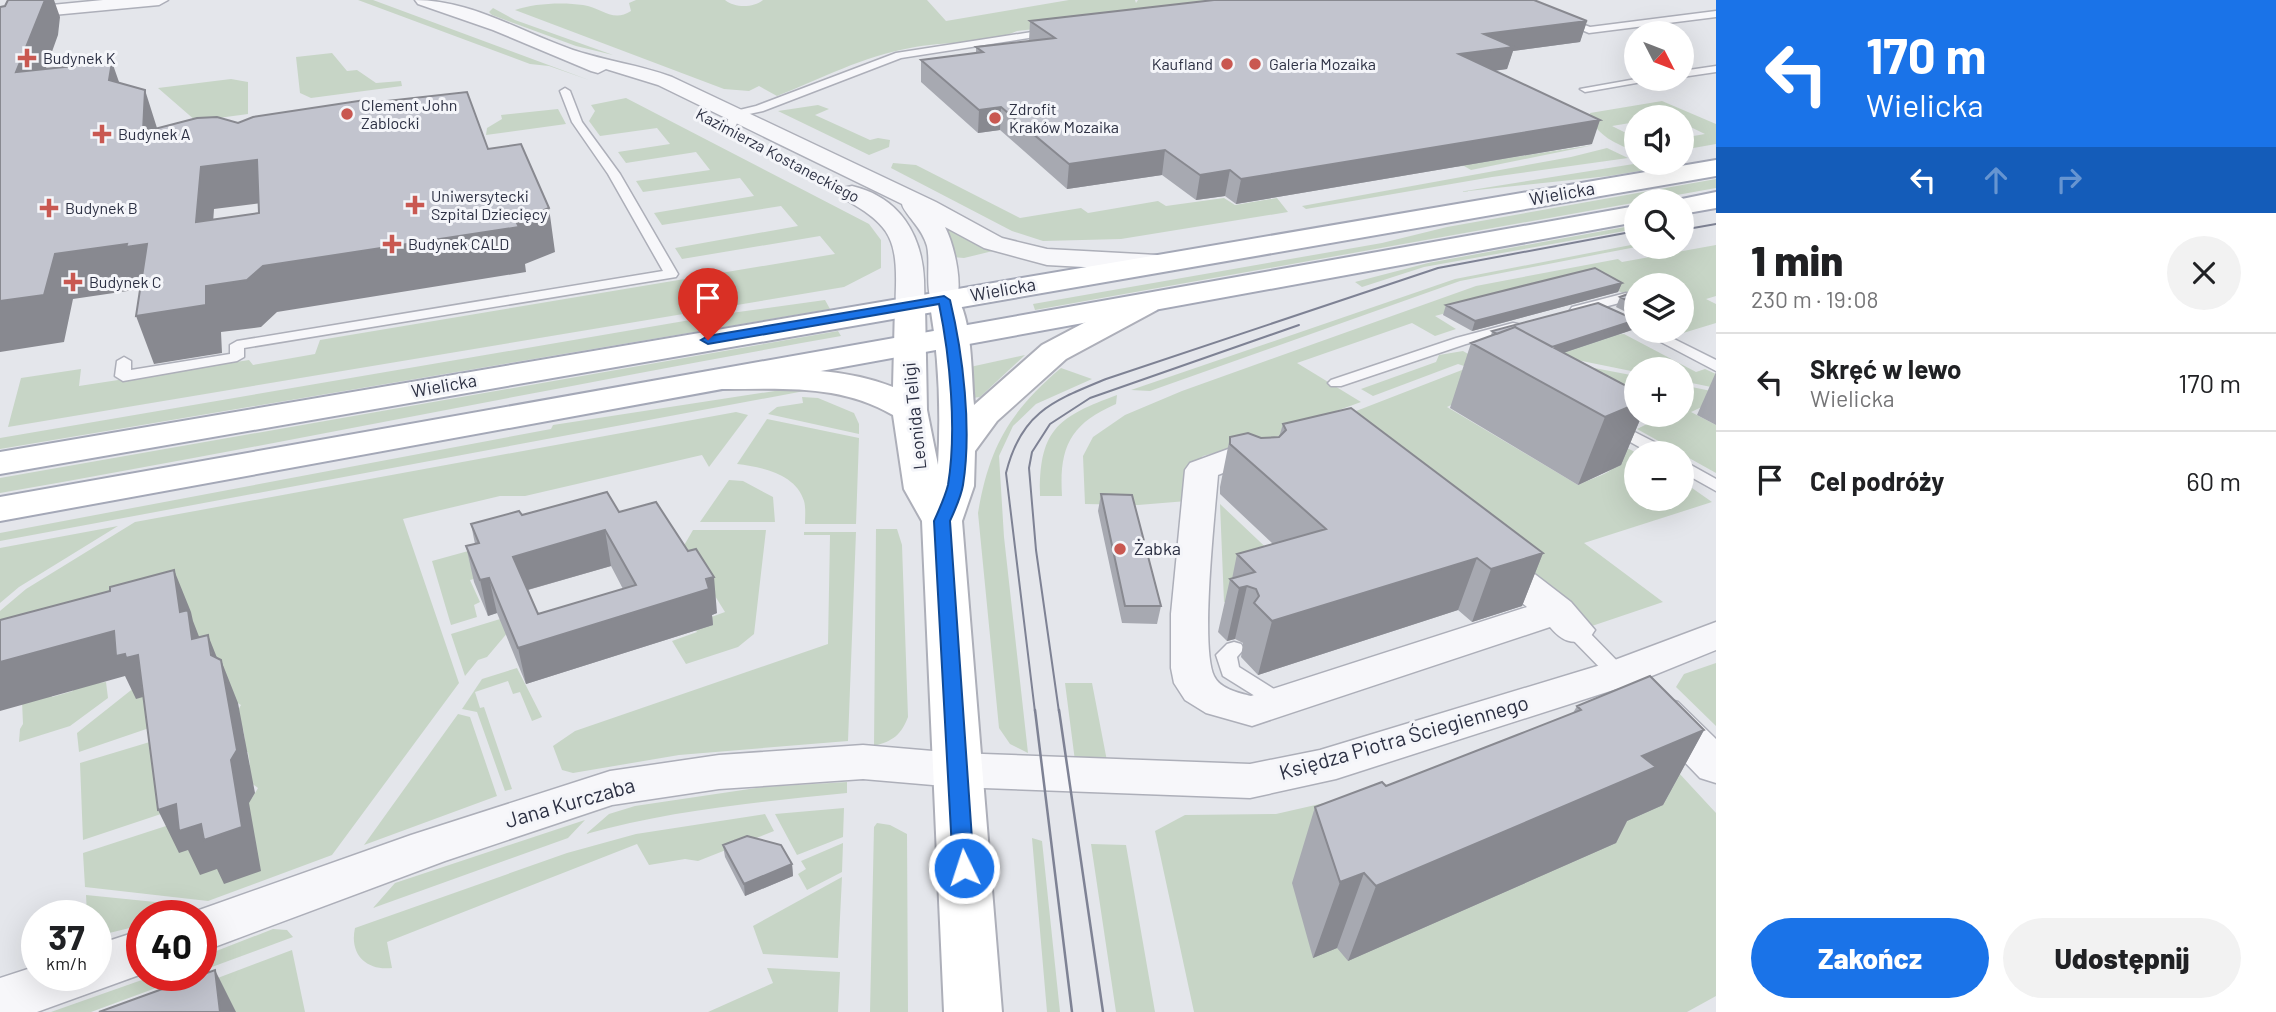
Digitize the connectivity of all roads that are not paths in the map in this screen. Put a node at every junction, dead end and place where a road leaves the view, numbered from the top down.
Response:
1 (159, 0) edge
2 (424, 0) edge
3 (1716, 14) edge
4 (0, 15) edge
5 (1557, 17) edge
6 (1060, 31) edge
7 (1716, 69) edge
8 (1694, 73) edge
9 (1624, 83) edge
10 (1585, 89) dead end
11 (565, 91) dead end
12 (760, 118) junction
13 (732, 121) junction
14 (1716, 168) edge
15 (887, 189) junction
16 (1716, 200) edge
17 (1694, 204) edge
18 (1624, 216) edge
19 (1157, 263) junction
20 (1624, 298) edge
21 (944, 300) junction
22 (1146, 303) junction
23 (1597, 305) junction
24 (910, 306) junction
25 (1561, 314) edge
26 (1617, 315) edge
27 (1524, 324) edge
28 (953, 337) junction
29 (1461, 341) junction
30 (1671, 343) edge
31 (908, 345) junction
32 (1484, 354) edge
33 (124, 361) dead end
34 (1716, 366) edge
35 (720, 379) junction
36 (1336, 383) dead end
37 (910, 410) junction
38 (1602, 420) edge
39 (1640, 441) edge
40 (956, 451) junction
41 (0, 463) edge
42 (1248, 463) edge
43 (1694, 472) edge
44 (1716, 486) edge
45 (0, 509) edge
46 (942, 521) junction
47 (1470, 542) edge
48 (1566, 620) junction
49 (1716, 635) edge
50 (1234, 649) dead end
51 (1618, 674) junction
52 (1278, 701) junction
53 (1716, 766) edge
54 (956, 770) junction
55 (217, 925) edge
56 (31, 991) edge
57 (0, 1002) edge
58 (973, 1012) edge

1 - 4 street
2 - 13 street, Kazimierza Kostaneckiego
3 - 5 lane
6 - 12 lane
7 - 8 lane
9 - 10 lane
11 - 33 lane
12 - 13 street, Kazimierza Kostaneckiego
12 - 15 street, Kazimierza Kostaneckiego
13 - 24 street, Kazimierza Kostaneckiego
14 - 19 main road, Wielicka
15 - 19 street, Kazimierza Kostaneckiego
15 - 21 street, Kazimierza Kostaneckiego
16 - 17 main road
18 - 22 main road, Wielicka
19 - 21 main road, Wielicka
20 - 23 lane
21 - 24 main road, Wielicka
21 - 28 main road, Leonida Teligi
22 - 28 main road, Wielicka
22 - 40 main road
23 - 25 lane
23 - 26 lane
24 - 31 main road, Leonida Teligi
24 - 41 main road, Wielicka
27 - 29 lane
28 - 31 main road, Wielicka
28 - 40 main road, Leonida Teligi
29 - 32 lane
29 - 36 lane
30 - 34 lane
31 - 35 main road, Wielicka
31 - 37 main road, Leonida Teligi
35 - 37 main road
35 - 45 main road, Wielicka
37 - 46 main road, Leonida Teligi
38 - 39 lane
40 - 46 main road, Leonida Teligi
42 - 52 street
43 - 44 lane
46 - 54 main road, Leonida Teligi
47 - 48 street
48 - 51 lane
48 - 52 street
49 - 51 street, Księdza Piotra Ściegiennego
50 - 52 lane
51 - 53 street
51 - 54 street, Księdza Piotra Ściegiennego
54 - 55 street, Jana Kurczaba
54 - 58 main road, Leonida Teligi
56 - 57 street

